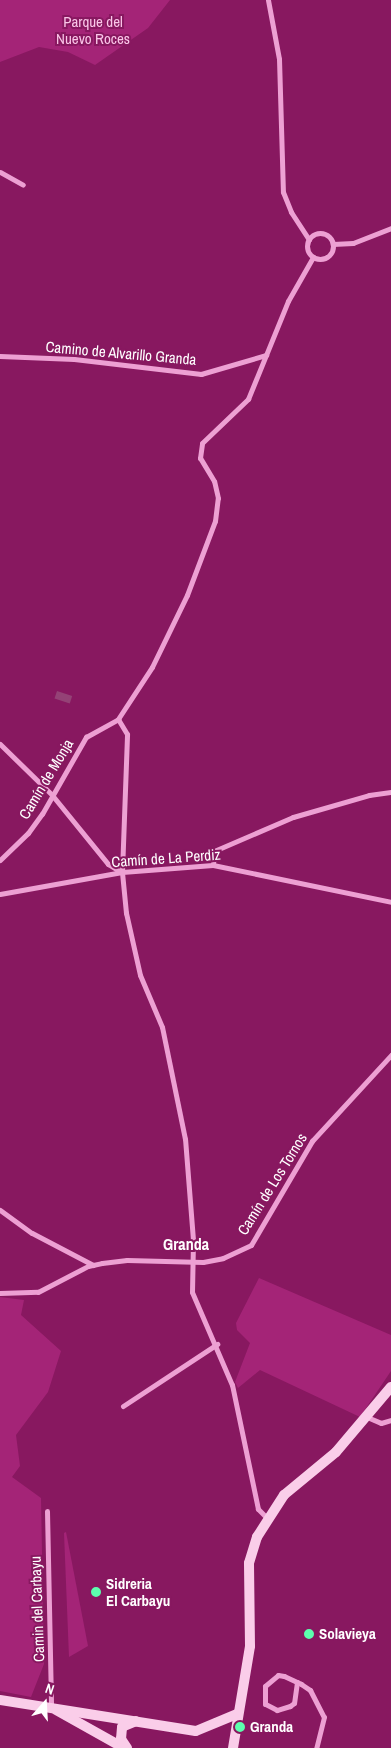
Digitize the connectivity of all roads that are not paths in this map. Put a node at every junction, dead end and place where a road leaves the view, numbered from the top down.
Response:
1 (268, 0) edge
2 (0, 172) edge
3 (23, 185) dead end
4 (391, 228) edge
5 (309, 240) junction
6 (333, 244) junction
7 (313, 257) junction
8 (266, 355) junction
9 (0, 356) edge
10 (118, 719) junction
11 (0, 744) edge
12 (391, 792) edge
13 (52, 795) junction
14 (0, 860) edge
15 (213, 865) junction
16 (122, 872) junction
17 (0, 894) edge
18 (391, 902) edge
19 (391, 1055) edge
20 (0, 1210) edge
21 (193, 1260) junction
22 (93, 1265) junction
23 (0, 1293) edge
24 (217, 1344) junction
25 (391, 1387) edge
26 (123, 1406) dead end
27 (367, 1417) junction
28 (391, 1420) edge
29 (47, 1511) dead end
30 (267, 1518) junction
31 (297, 1682) junction
32 (0, 1700) edge
33 (51, 1707) junction
34 (237, 1714) junction
35 (140, 1721) junction
36 (225, 1721) junction
37 (234, 1728) junction
38 (125, 1748) edge
39 (233, 1748) edge
40 (316, 1748) edge

1 - 5 street
2 - 3 street
4 - 6 street
5 - 6 street
5 - 7 street
6 - 7 street
7 - 8 street
8 - 9 street, Camino de Alvarillo Granda
8 - 10 street
10 - 13 street, Camín de Monja
10 - 16 street
11 - 13 street
12 - 15 street
13 - 14 street, Camín de Monja
13 - 16 street
15 - 16 street, Camín de La Perdiz
15 - 18 street, Camín de La Perdiz
16 - 17 street, Camín de La Perdiz
16 - 21 street
19 - 21 street, Camín de Los Tornos
20 - 22 street
21 - 22 street, Camín de Los Tornos
21 - 24 street
22 - 23 street, Camín de Los Tornos
24 - 26 street
24 - 30 street
25 - 27 street
27 - 28 street
27 - 30 street
29 - 33 street, Camin del Carbayu
30 - 34 street
31 - 31 street
31 - 40 street
32 - 33 street
33 - 35 street
33 - 38 street
34 - 36 street
34 - 37 street
35 - 36 street
35 - 38 street
36 - 37 street
37 - 39 street

